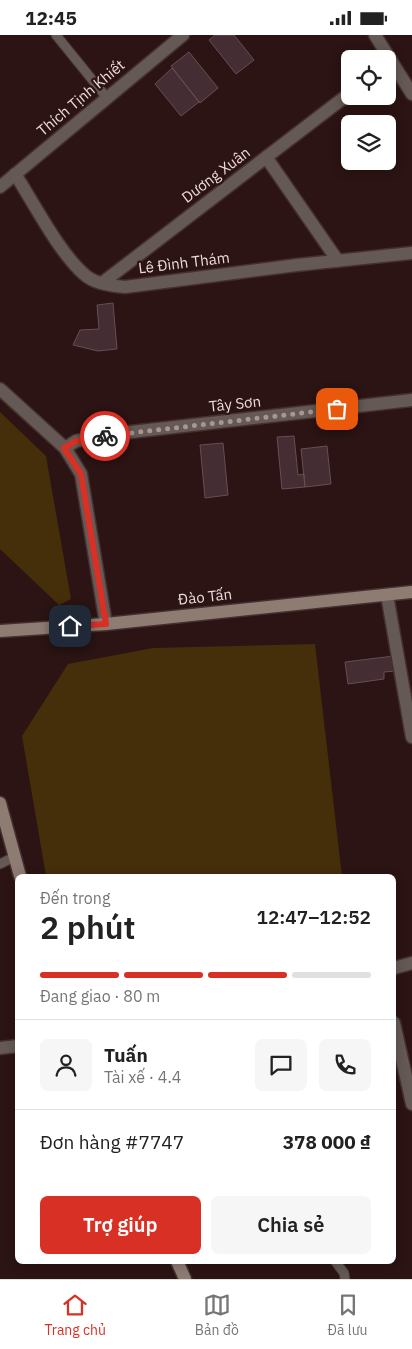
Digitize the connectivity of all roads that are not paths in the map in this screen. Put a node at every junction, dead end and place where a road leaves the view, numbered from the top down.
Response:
1 (56, 35) edge
2 (183, 35) edge
3 (375, 35) edge
4 (383, 50) edge
5 (396, 71) edge
6 (412, 94) edge
7 (107, 97) junction
8 (341, 100) edge
9 (266, 157) junction
10 (15, 174) junction
11 (0, 187) edge
12 (412, 253) edge
13 (338, 261) junction
14 (102, 283) junction
15 (0, 389) edge
16 (412, 400) edge
17 (64, 448) junction
18 (412, 592) edge
19 (387, 595) junction
20 (106, 624) junction
21 (0, 631) edge
22 (412, 737) edge
23 (0, 803) edge
24 (14, 857) junction
25 (0, 864) edge
26 (19, 874) edge
27 (412, 963) edge
28 (396, 967) edge
29 (396, 1032) edge
30 (15, 1046) edge
31 (0, 1048) edge
32 (412, 1104) edge
33 (178, 1264) edge
34 (337, 1264) edge
35 (184, 1279) edge
36 (345, 1279) edge

1 - 7 lane
2 - 7 street, Thích Tịnh Khiết
3 - 4 street
5 - 6 street
7 - 10 street, Thích Tịnh Khiết
8 - 9 street, Dương Xuân
9 - 13 street
9 - 14 street, Dương Xuân
10 - 11 street, Thích Tịnh Khiết
10 - 14 street, Lê Đình Thám
12 - 13 street, Lê Đình Thám
13 - 14 street, Lê Đình Thám
15 - 17 street
16 - 17 street, Tây Sơn
17 - 20 street
18 - 19 street, Đào Tấn
19 - 20 street, Đào Tấn
19 - 22 street
20 - 21 street, Đào Tấn
23 - 24 street
24 - 25 lane
24 - 26 street
27 - 28 street
29 - 32 street
30 - 31 street
33 - 35 street
34 - 36 lane

